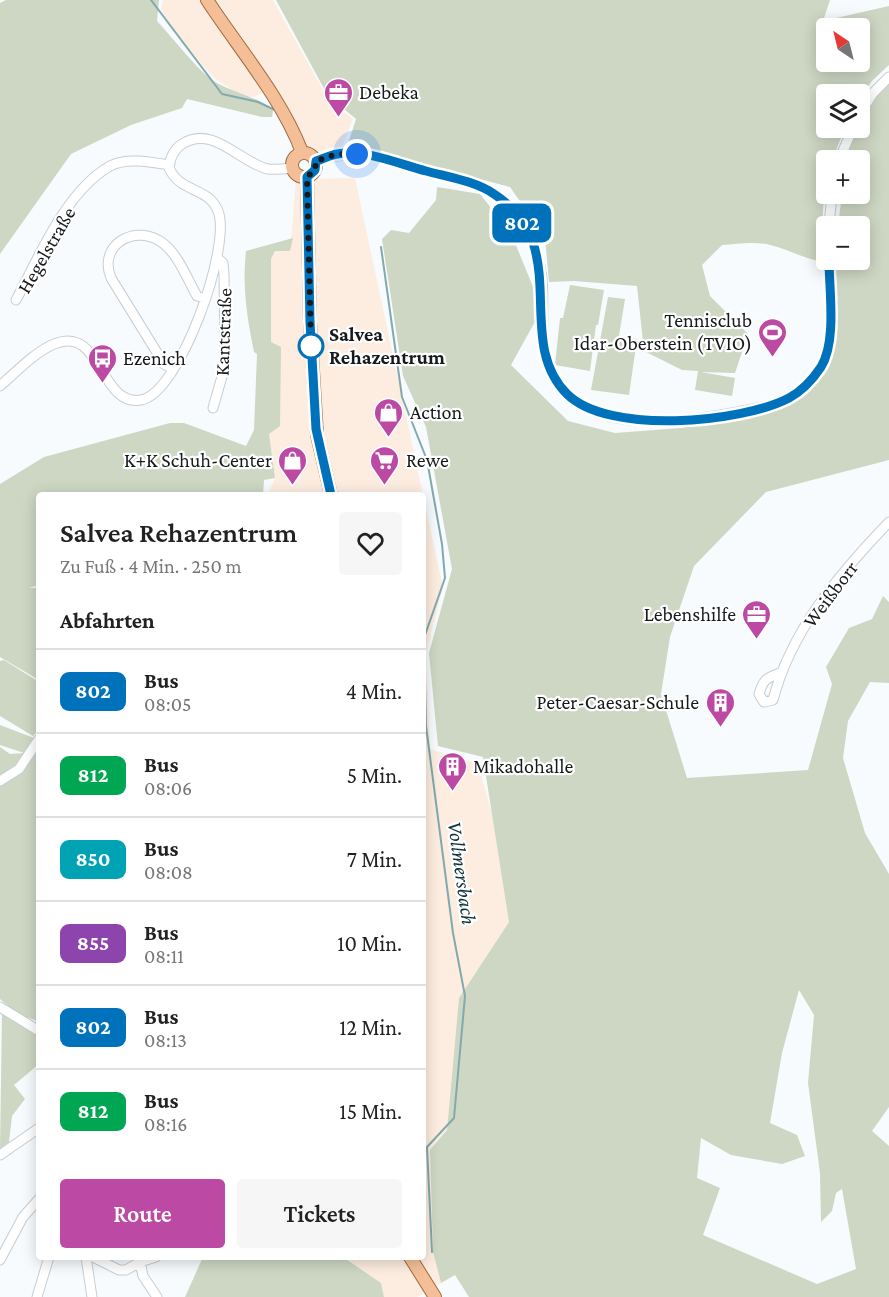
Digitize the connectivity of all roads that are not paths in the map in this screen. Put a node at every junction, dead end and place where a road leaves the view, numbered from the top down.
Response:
1 (207, 0) edge
2 (889, 77) edge
3 (870, 98) edge
4 (302, 152) junction
5 (316, 161) junction
6 (169, 165) junction
7 (292, 168) junction
8 (307, 177) junction
9 (217, 258) junction
10 (829, 270) edge
11 (205, 298) junction
12 (16, 300) dead end
13 (173, 369) junction
14 (0, 386) edge
15 (213, 408) dead end
16 (330, 492) edge
17 (889, 522) edge
18 (780, 673) dead end
19 (36, 744) edge
20 (0, 782) edge
21 (0, 1007) edge
22 (36, 1029) edge
23 (36, 1130) edge
24 (0, 1155) edge
25 (36, 1202) edge
26 (0, 1260) edge
27 (48, 1260) edge
28 (86, 1260) edge
29 (99, 1260) edge
30 (140, 1260) edge
31 (412, 1260) edge
32 (37, 1297) edge
33 (92, 1297) edge
34 (158, 1297) edge
35 (435, 1297) edge

1 - 4 main road
2 - 3 street
4 - 5 main road
4 - 7 main road
5 - 8 main road
5 - 10 street
6 - 7 street
6 - 9 street
6 - 12 street, Hegelstraße
7 - 8 main road
8 - 16 main road
9 - 11 street
9 - 15 street, Kantstraße
11 - 13 street
11 - 13 street
13 - 14 street
17 - 18 street, Weißborr
19 - 20 street
21 - 22 street
23 - 24 street
25 - 26 street
27 - 32 street
28 - 33 street
29 - 30 street
30 - 34 street
31 - 35 main road

